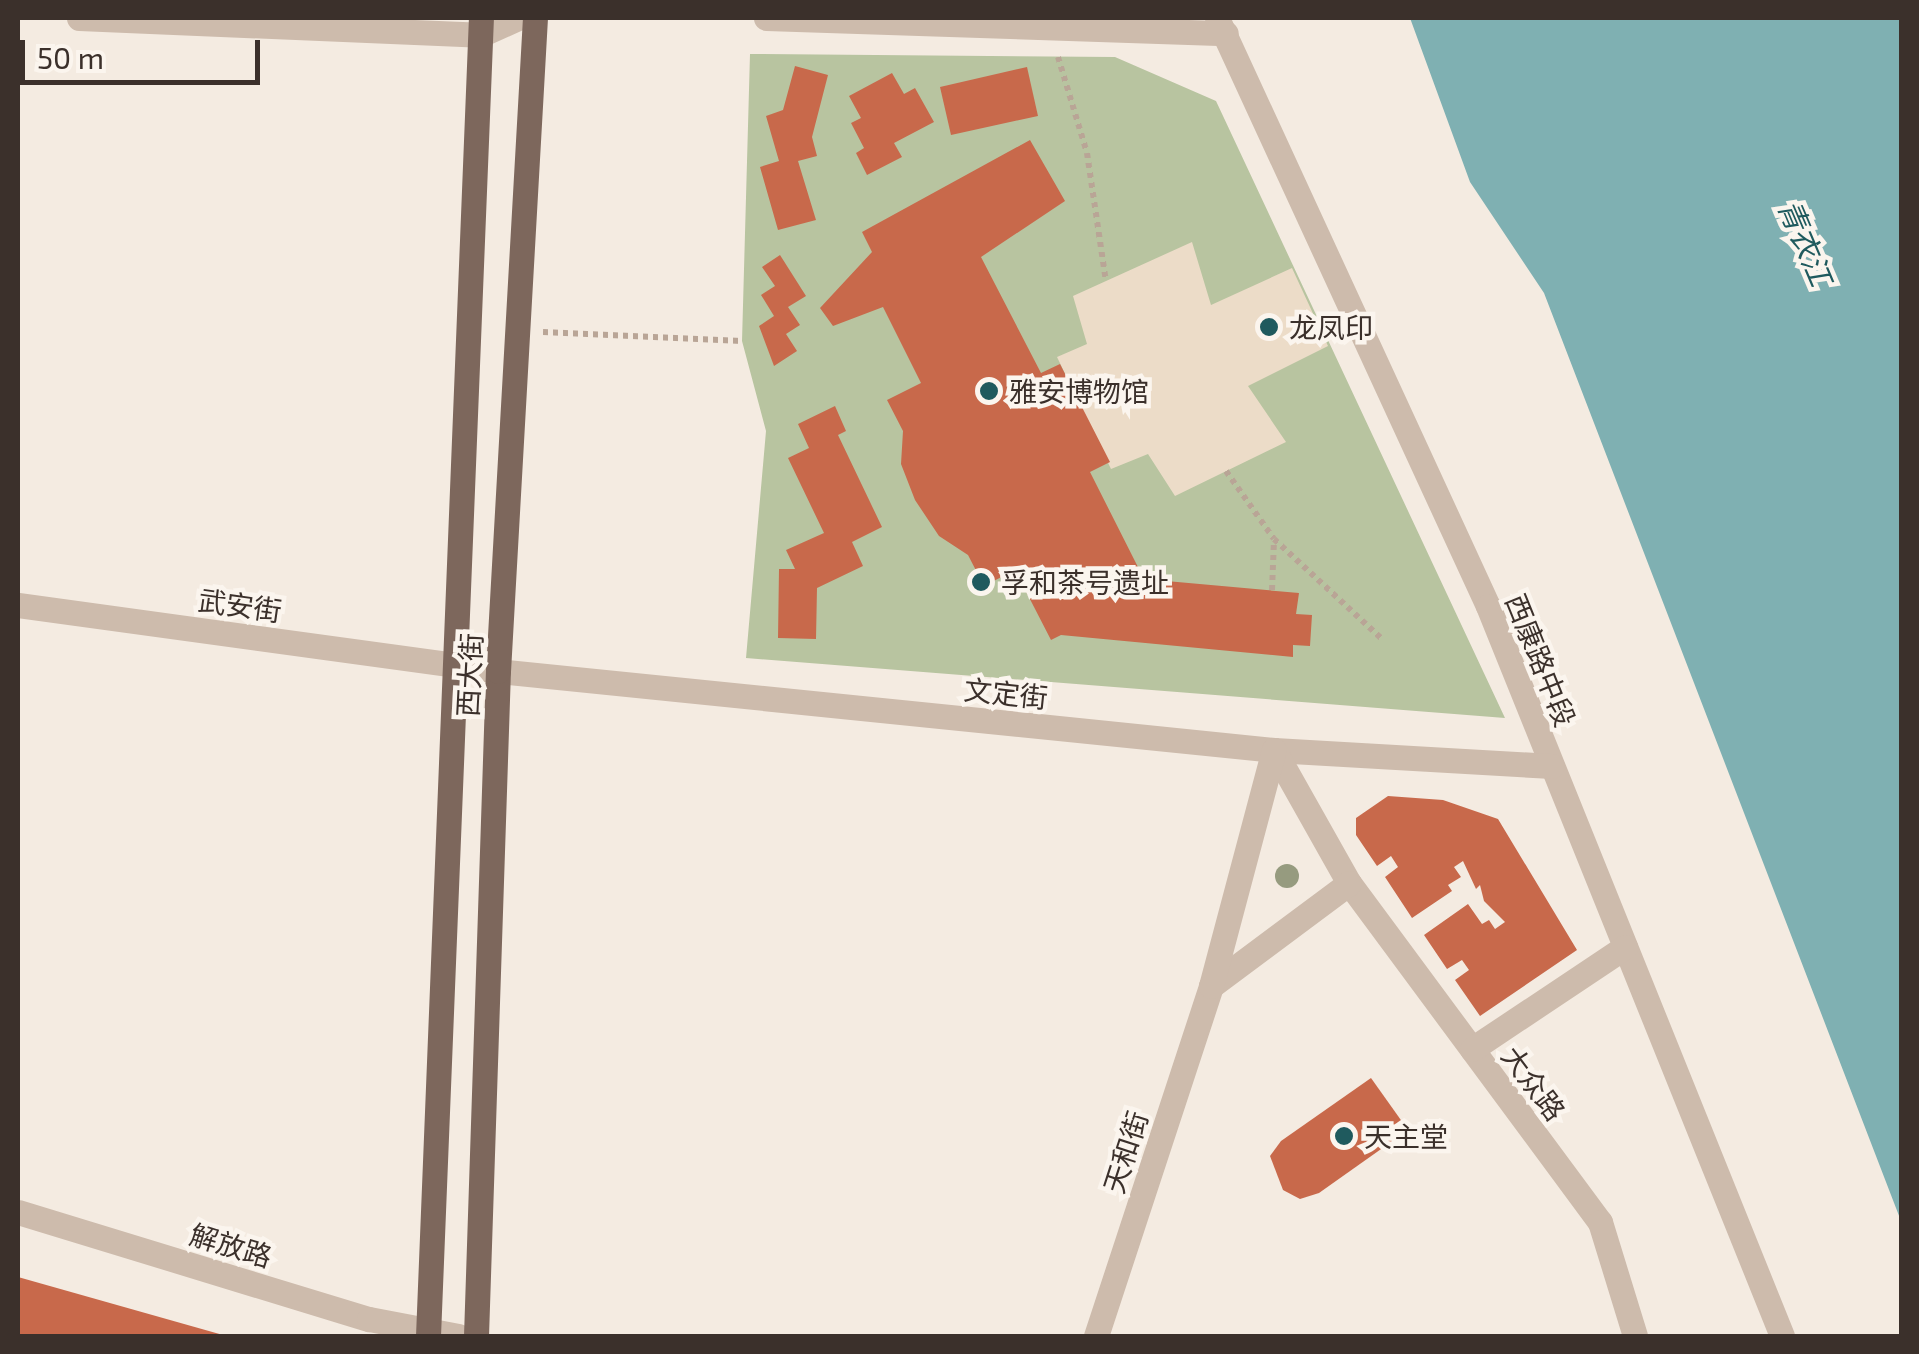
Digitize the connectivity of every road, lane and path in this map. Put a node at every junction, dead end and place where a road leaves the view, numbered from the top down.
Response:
1 (80, 18) edge
2 (518, 18) edge
3 (535, 18) edge
4 (766, 18) edge
5 (1034, 22) edge
6 (1221, 25) edge
7 (481, 26) edge
8 (1058, 57) dead end
9 (1106, 281) dead end
10 (521, 331) junction
11 (742, 341) dead end
12 (1226, 471) dead end
13 (1274, 539) junction
14 (1272, 590) dead end
15 (18, 604) edge
16 (1383, 640) dead end
17 (455, 664) junction
18 (498, 671) junction
19 (1274, 750) junction
20 (1552, 766) junction
21 (1349, 883) junction
22 (1625, 947) junction
23 (1211, 986) junction
24 (1472, 1050) junction
25 (18, 1212) edge
26 (428, 1334) edge
27 (458, 1336) edge
28 (476, 1336) edge
29 (1096, 1336) edge
30 (1635, 1336) edge
31 (1782, 1336) edge

1 - 7 street
2 - 7 street
3 - 10 main road, 西大街
4 - 5 street
5 - 6 street
6 - 20 street, 西康路中段
7 - 17 main road, 西大街
8 - 9 path
10 - 11 path
10 - 18 main road, 西大街
12 - 13 path
13 - 14 path
13 - 16 path
15 - 17 street, 武安街
17 - 18 street, 文定街
17 - 26 main road, 西大街
18 - 19 street, 文定街
18 - 28 main road, 西大街
19 - 20 street, 文定街
19 - 21 street, 大众路
19 - 23 street, 天和街
20 - 22 street, 西康路中段
21 - 23 street
21 - 24 street, 大众路
22 - 24 street
22 - 31 street, 西康路中段
23 - 29 street, 天和街
24 - 30 street, 大众路
25 - 26 street, 解放路
26 - 27 street, 解放路

